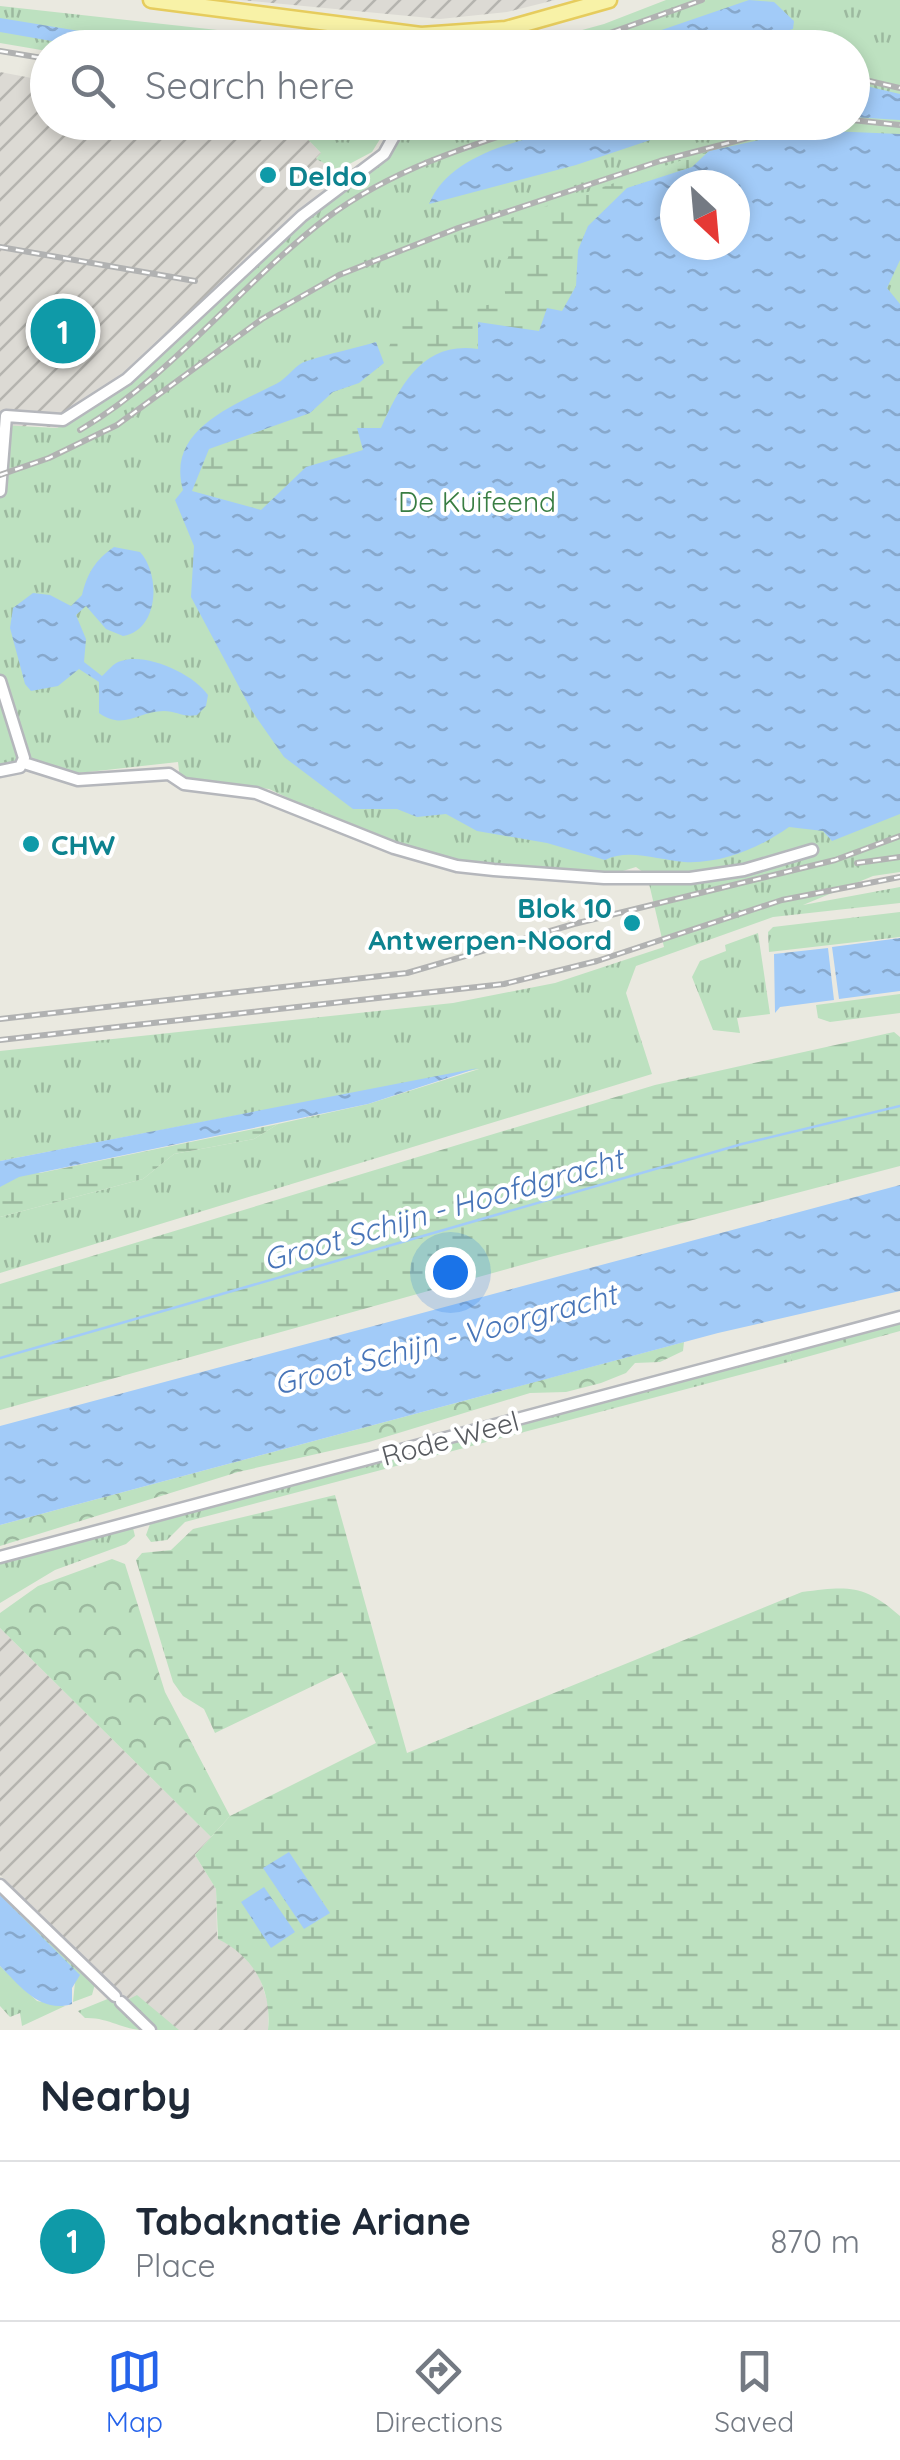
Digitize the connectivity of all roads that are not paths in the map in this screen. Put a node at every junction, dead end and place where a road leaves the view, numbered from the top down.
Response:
1 (151, 0) edge
2 (609, 0) edge
3 (334, 30) edge
4 (490, 30) edge
5 (392, 140) edge
6 (0, 490) edge
7 (0, 681) edge
8 (24, 763) junction
9 (0, 771) edge
10 (812, 850) dead end
11 (900, 1317) edge
12 (0, 1558) edge
13 (0, 1885) edge
14 (150, 2030) edge

1 - 3 main road
2 - 4 main road
5 - 6 street
7 - 8 street
8 - 9 street
8 - 10 street
11 - 12 street, Rode Weel
13 - 14 street

